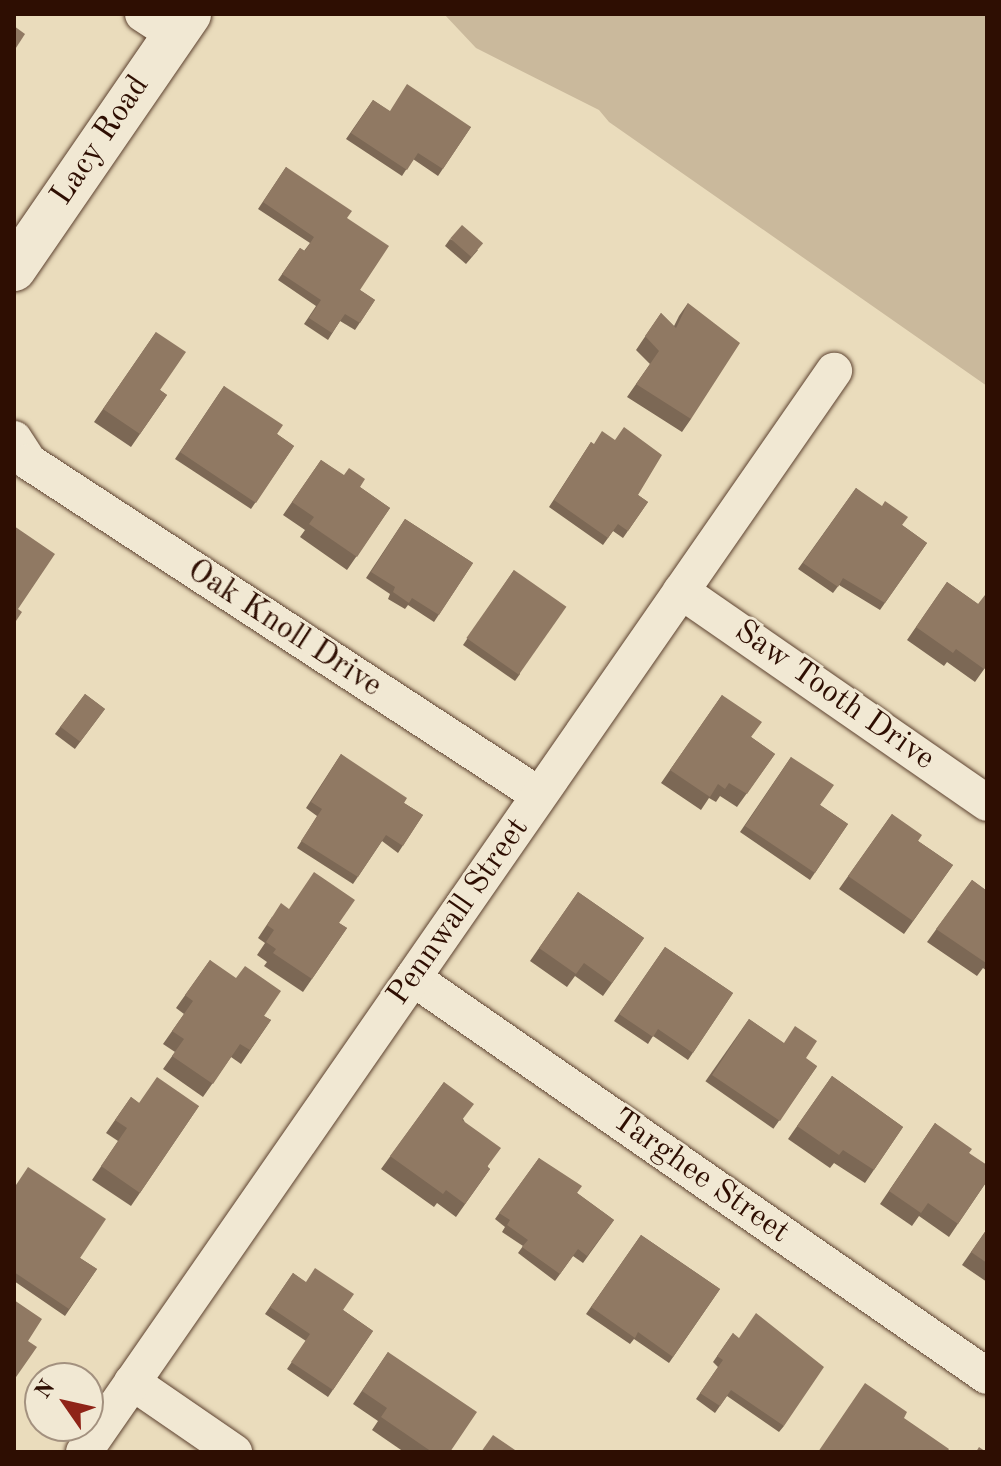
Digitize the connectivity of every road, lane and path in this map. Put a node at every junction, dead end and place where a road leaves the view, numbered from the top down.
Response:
1 (169, 21) edge
2 (14, 269) edge
3 (834, 371) dead end
4 (19, 454) edge
5 (681, 591) junction
6 (539, 795) junction
7 (987, 803) edge
8 (413, 978) junction
9 (987, 1376) edge
10 (132, 1382) junction
11 (84, 1452) edge
12 (234, 1452) edge

1 - 2 street, Lacy Road
3 - 5 street, Pennwall Street
4 - 6 street, Oak Knoll Drive
5 - 6 street, Pennwall Street
5 - 7 street, Saw Tooth Drive
6 - 8 street, Pennwall Street
8 - 9 street, Targhee Street
8 - 10 street, Pennwall Street
10 - 11 street, Pennwall Street
10 - 12 street

